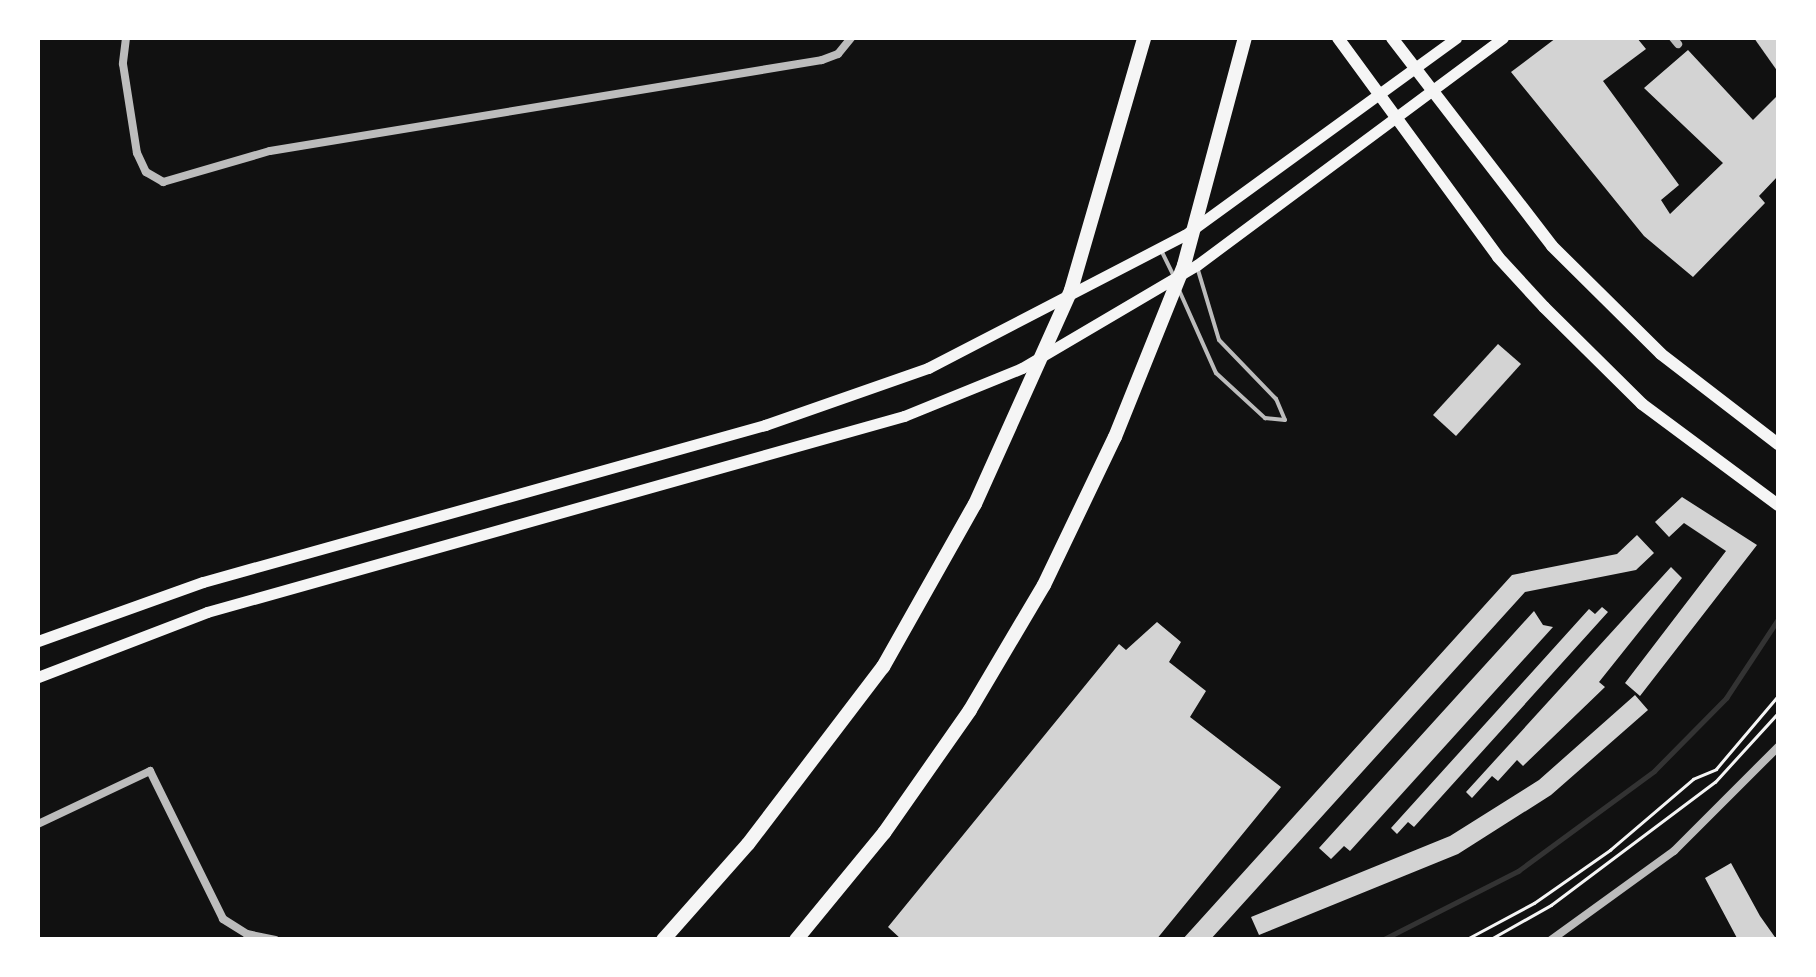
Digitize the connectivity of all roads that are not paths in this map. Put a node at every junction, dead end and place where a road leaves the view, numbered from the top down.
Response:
1 (126, 38) edge
2 (1144, 38) edge
3 (1245, 38) edge
4 (1338, 38) edge
5 (1392, 38) edge
6 (1456, 38) edge
7 (1503, 38) edge
8 (850, 41) edge
9 (1415, 68) junction
10 (1432, 92) junction
11 (1380, 93) junction
12 (1398, 118) junction
13 (1184, 235) junction
14 (1160, 250) junction
15 (1197, 266) junction
16 (1176, 280) junction
17 (1778, 444) edge
18 (1778, 505) edge
19 (38, 641) edge
20 (38, 676) edge
21 (1778, 747) edge
22 (38, 824) edge
23 (275, 940) edge
24 (663, 940) edge
25 (796, 940) edge
26 (1551, 940) edge

1 - 8 street
2 - 24 highway
3 - 25 highway
4 - 11 main road
5 - 9 main road
6 - 9 main road
7 - 10 main road
9 - 10 main road
9 - 11 main road
10 - 12 main road
10 - 17 main road
11 - 12 main road
11 - 13 main road
12 - 15 main road
12 - 18 main road
13 - 14 main road
13 - 15 lane
14 - 16 lane
14 - 19 main road
15 - 16 main road
15 - 16 lane
16 - 20 main road
21 - 26 street
22 - 23 street

